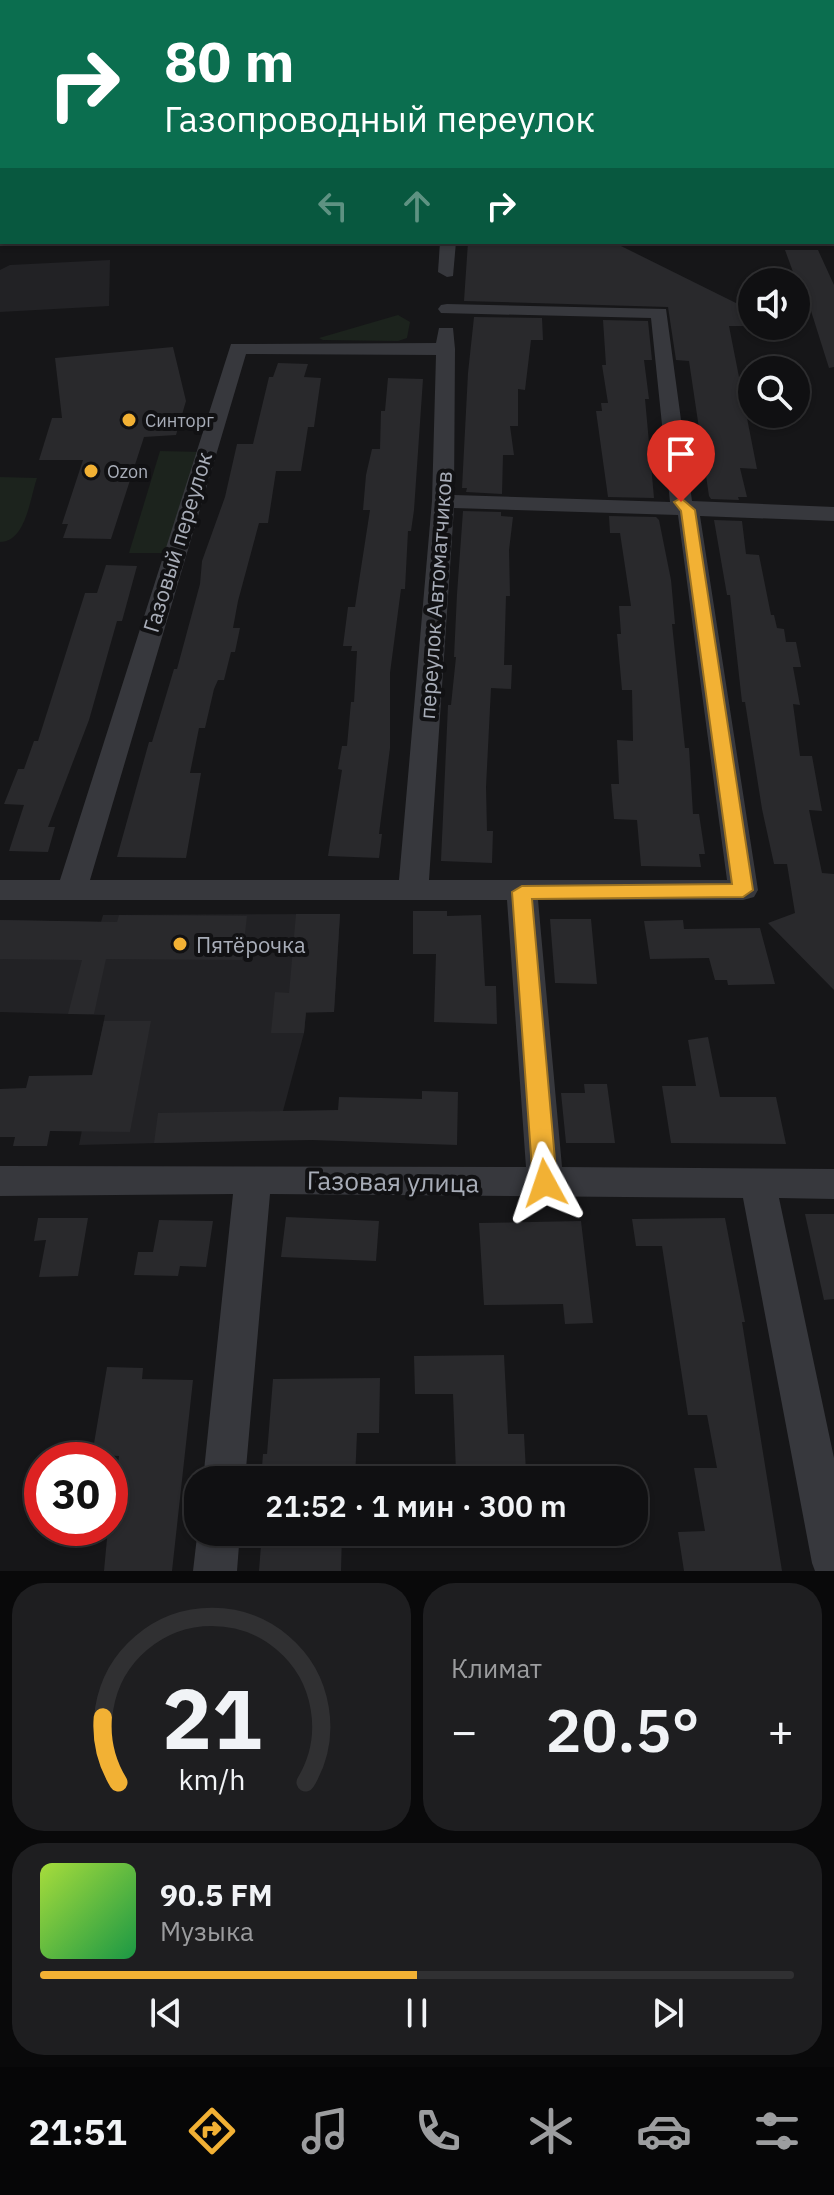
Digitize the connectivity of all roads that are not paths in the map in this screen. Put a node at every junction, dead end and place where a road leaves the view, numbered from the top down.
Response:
1 (448, 244) edge
2 (447, 272) dead end
3 (446, 349) junction
4 (443, 501) junction
5 (688, 510) junction
6 (834, 514) edge
7 (72, 889) junction
8 (0, 890) edge
9 (413, 890) junction
10 (522, 892) junction
11 (253, 1179) junction
12 (0, 1181) edge
13 (545, 1183) junction
14 (758, 1184) junction
15 (834, 1184) edge
16 (225, 1466) edge
17 (217, 1546) edge
18 (834, 1563) edge
19 (215, 1571) edge

1 - 2 street
3 - 4 street, переулок Автоматчиков
3 - 5 street, переулок Автоматчиков
3 - 7 street, Газовый переулок
4 - 5 street
4 - 9 street, переулок Автоматчиков
5 - 6 street
5 - 10 street
7 - 8 street
7 - 9 street
9 - 10 street
10 - 13 street
11 - 12 street, Газовая улица
11 - 13 street, Газовая улица
11 - 16 street
13 - 14 street, Газовая улица
14 - 15 street, Газовая улица
14 - 18 street
17 - 19 street

